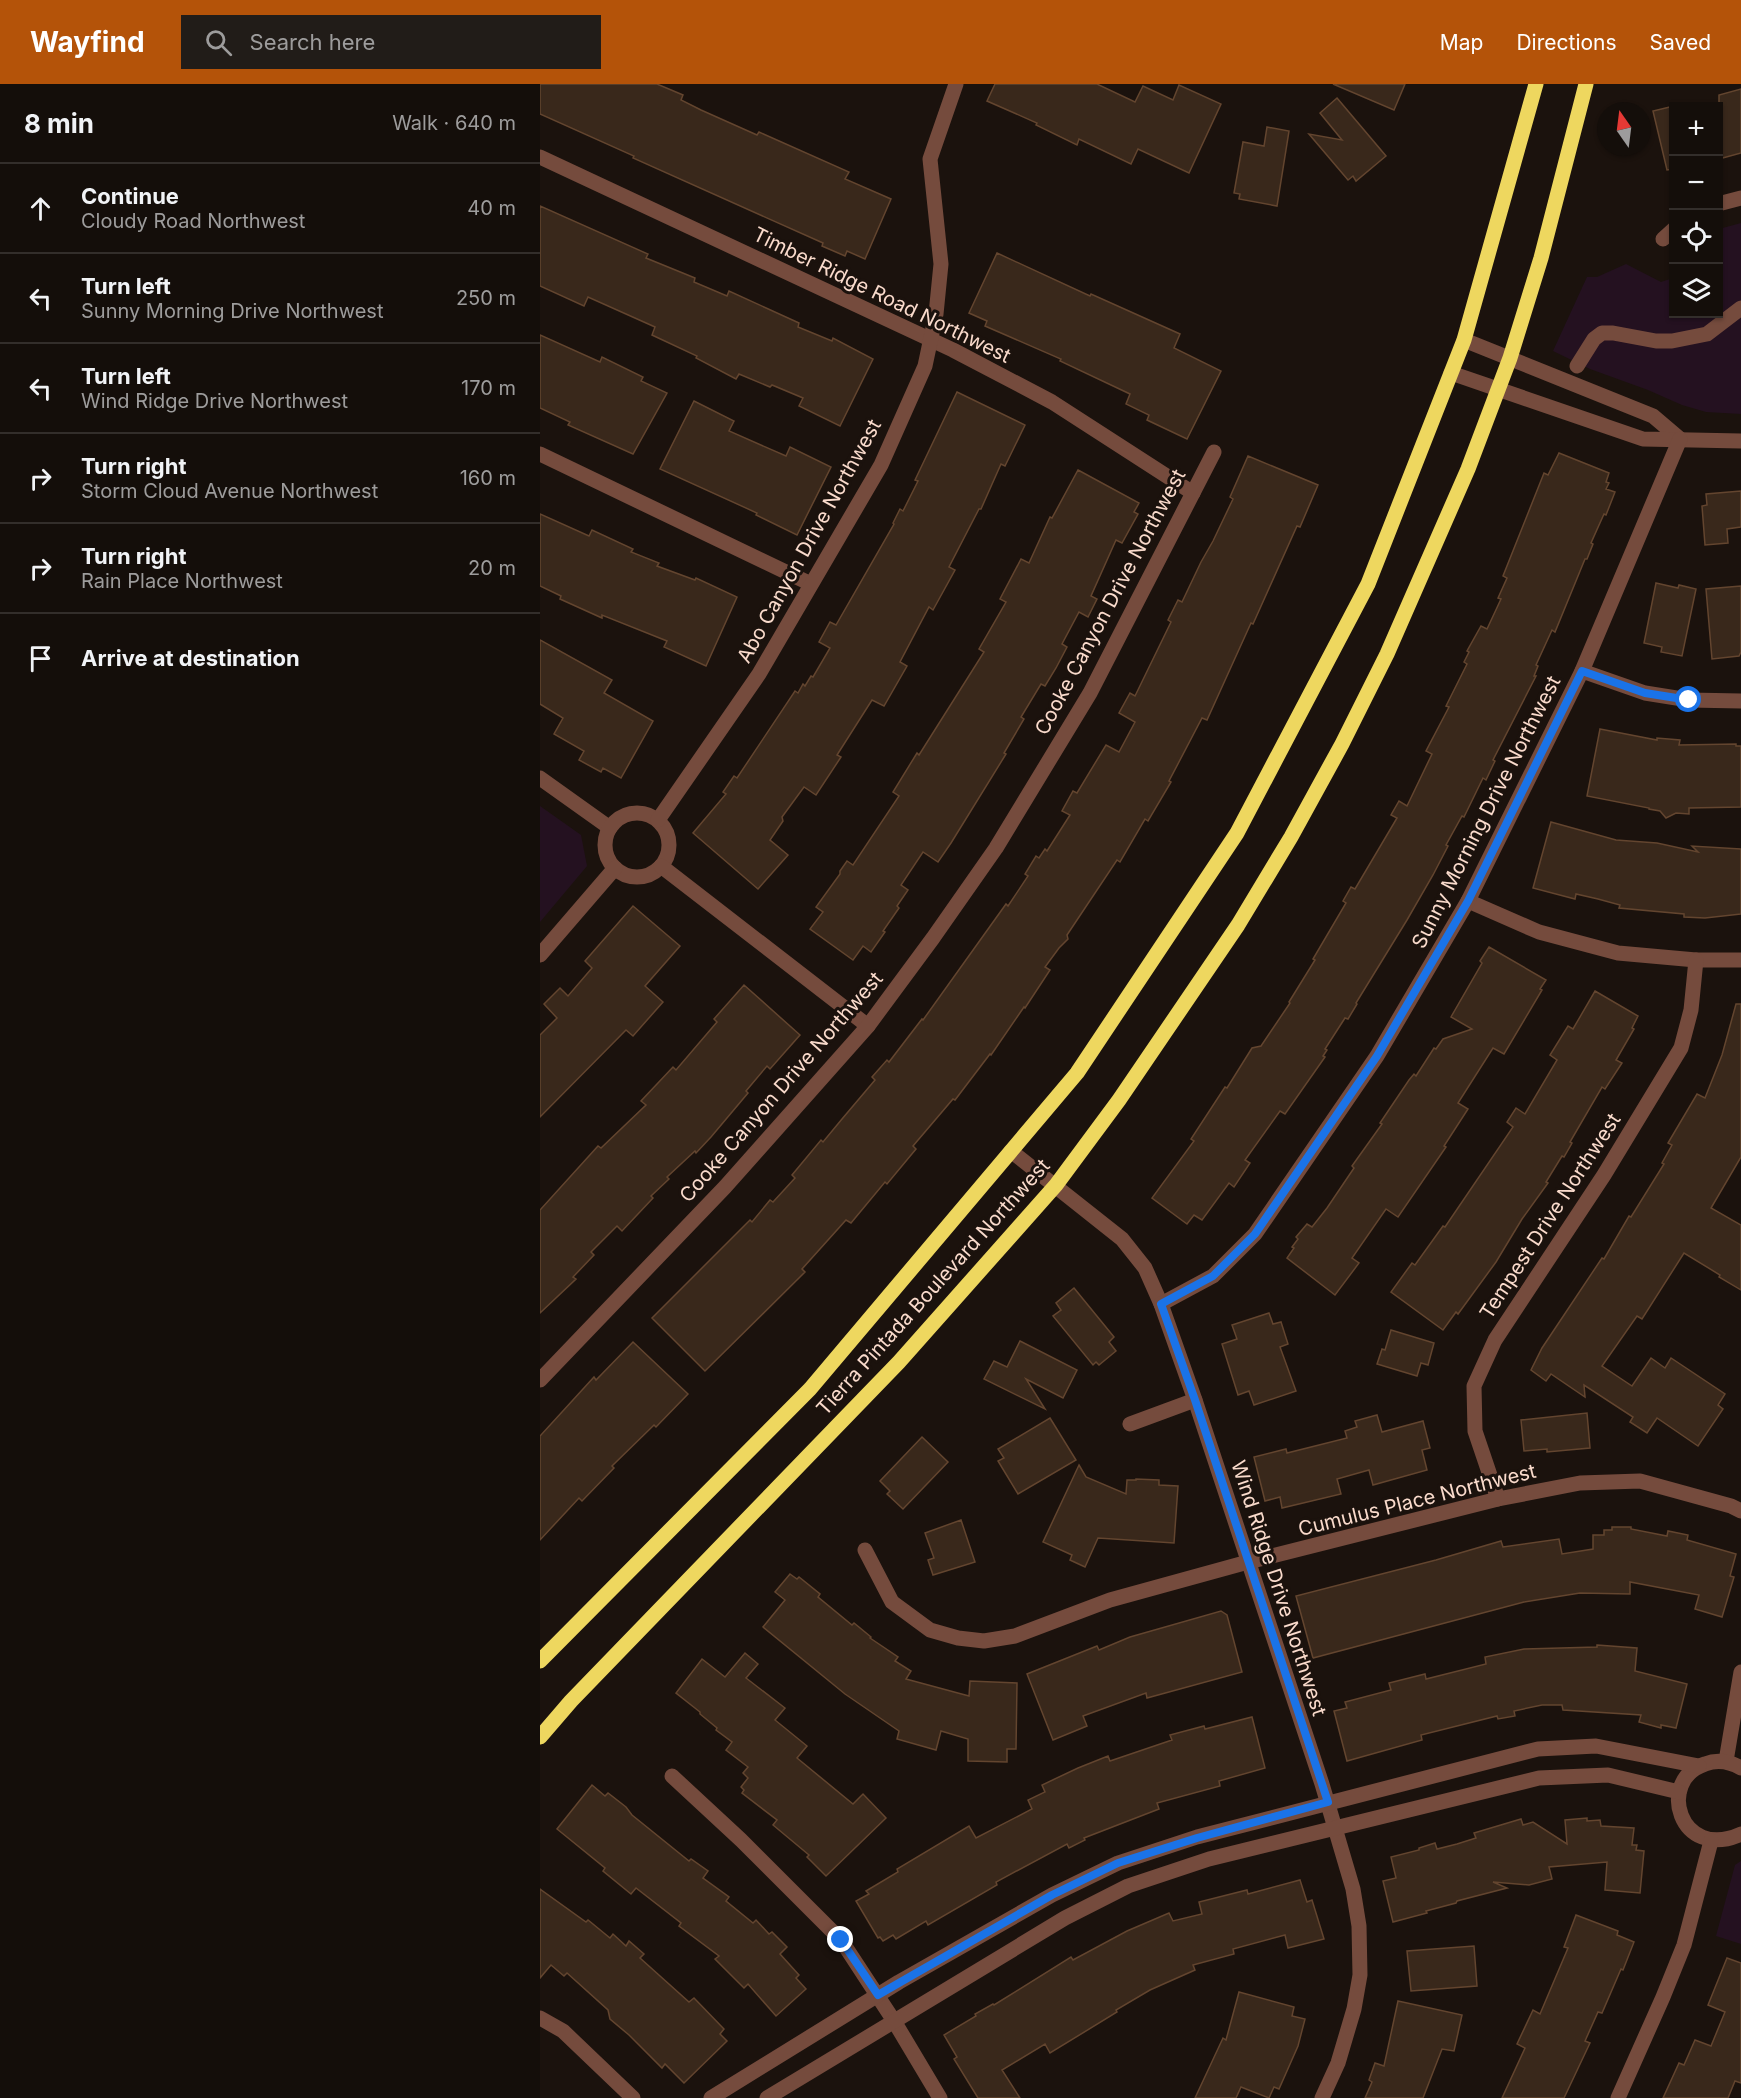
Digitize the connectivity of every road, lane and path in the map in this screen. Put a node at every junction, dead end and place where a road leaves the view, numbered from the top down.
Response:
1 (956, 84) edge
2 (1536, 84) edge
3 (1586, 84) edge
4 (540, 157) edge
5 (1741, 198) edge
6 (1723, 203) edge
7 (1741, 308) edge
8 (931, 339) junction
9 (1464, 340) junction
10 (1510, 358) junction
11 (1577, 366) dead end
12 (1451, 373) junction
13 (1498, 389) junction
14 (1680, 439) junction
15 (1741, 441) edge
16 (1214, 452) dead end
17 (540, 454) edge
18 (1193, 493) junction
19 (811, 584) junction
20 (1582, 671) junction
21 (1741, 701) edge
22 (540, 778) edge
23 (658, 820) junction
24 (610, 828) junction
25 (661, 866) junction
26 (615, 868) junction
27 (1468, 901) junction
28 (540, 955) edge
29 (1696, 960) junction
30 (1741, 960) edge
31 (868, 1026) junction
32 (1011, 1151) junction
33 (1056, 1185) junction
34 (1161, 1304) junction
35 (540, 1380) edge
36 (1195, 1400) junction
37 (1130, 1424) dead end
38 (1498, 1499) junction
39 (1741, 1511) edge
40 (865, 1550) dead end
41 (1248, 1562) junction
42 (540, 1661) edge
43 (1741, 1672) edge
44 (540, 1737) edge
45 (1726, 1761) junction
46 (1699, 1766) junction
47 (1741, 1768) edge
48 (672, 1776) dead end
49 (1679, 1792) junction
50 (1328, 1802) junction
51 (1335, 1827) junction
52 (1741, 1834) edge
53 (1711, 1840) junction
54 (878, 1995) junction
55 (540, 2018) edge
56 (894, 2020) junction
57 (633, 2098) edge
58 (711, 2098) edge
59 (766, 2098) edge
60 (940, 2098) edge
61 (1322, 2098) edge
62 (1618, 2098) edge

1 - 8 street, Abo Canyon Drive Northwest
2 - 9 main road, Tierra Pintada Boulevard Northwest
3 - 10 main road, Tierra Pintada Boulevard Northwest
4 - 8 street, Timber Ridge Road Northwest
5 - 6 street
7 - 11 street
8 - 18 street, Timber Ridge Road Northwest
8 - 19 street, Abo Canyon Drive Northwest
9 - 10 street
9 - 12 main road, Tierra Pintada Boulevard Northwest
10 - 13 main road, Tierra Pintada Boulevard Northwest
10 - 14 street
12 - 13 street
12 - 32 main road, Tierra Pintada Boulevard Northwest
13 - 14 street
13 - 33 main road, Tierra Pintada Boulevard Northwest
14 - 15 street
14 - 20 street, Sunny Morning Drive Northwest
16 - 18 street, Cooke Canyon Drive Northwest
17 - 19 street
18 - 31 street, Cooke Canyon Drive Northwest
19 - 23 street, Abo Canyon Drive Northwest
20 - 21 street
20 - 27 street, Sunny Morning Drive Northwest
22 - 24 street
23 - 24 street
23 - 25 street
24 - 26 street
25 - 26 street
25 - 31 street
26 - 28 street
27 - 29 street
27 - 34 street, Sunny Morning Drive Northwest
29 - 30 street
29 - 38 street, Tempest Drive Northwest
31 - 35 street, Cooke Canyon Drive Northwest
32 - 33 street, Wind Ridge Drive Northwest
32 - 42 main road, Tierra Pintada Boulevard Northwest
33 - 34 street, Wind Ridge Drive Northwest
33 - 44 main road, Tierra Pintada Boulevard Northwest
34 - 36 street, Wind Ridge Drive Northwest
36 - 37 street
36 - 41 street, Wind Ridge Drive Northwest
38 - 39 street, Cumulus Place Northwest
38 - 41 street, Cumulus Place Northwest
40 - 41 street, Cumulus Place Northwest
41 - 50 street, Wind Ridge Drive Northwest
43 - 45 street
45 - 46 street
45 - 47 street
46 - 49 street
46 - 50 street
48 - 54 street
49 - 51 street
49 - 53 street
50 - 51 street, Wind Ridge Drive Northwest
50 - 54 street
51 - 56 street
51 - 61 street, Wind Ridge Drive Northwest
52 - 53 street
53 - 62 street
54 - 56 street
54 - 58 street
55 - 57 street
56 - 59 street
56 - 60 street

